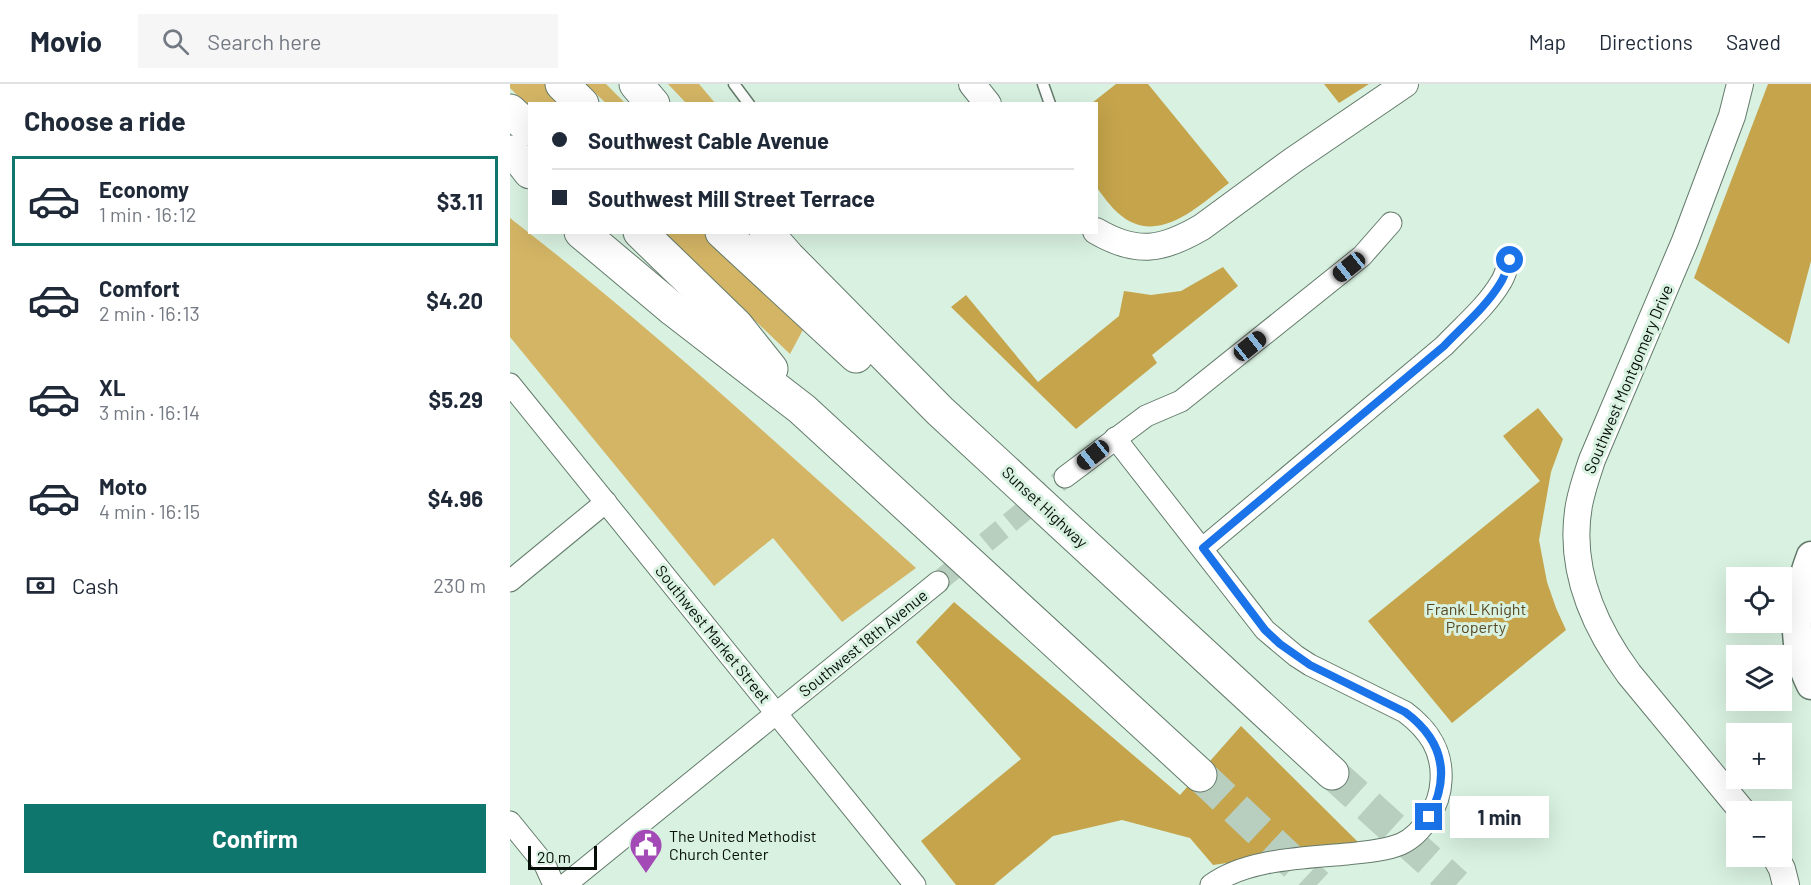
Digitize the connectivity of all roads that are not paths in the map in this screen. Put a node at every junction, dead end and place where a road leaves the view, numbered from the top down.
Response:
1 (562, 84) edge
2 (636, 84) edge
3 (734, 84) edge
4 (972, 84) edge
5 (1042, 84) edge
6 (1405, 84) edge
7 (1740, 84) edge
8 (580, 102) edge
9 (651, 102) edge
10 (748, 102) edge
11 (986, 102) edge
12 (1049, 102) edge
13 (510, 111) edge
14 (528, 127) edge
15 (510, 152) edge
16 (528, 169) edge
17 (510, 179) edge
18 (528, 192) edge
19 (1392, 223) dead end
20 (1098, 232) edge
21 (583, 234) edge
22 (642, 234) edge
23 (724, 234) edge
24 (768, 234) edge
25 (1510, 260) dead end
26 (510, 384) edge
27 (802, 409) junction
28 (940, 411) junction
29 (1115, 438) junction
30 (1065, 477) tunnel mouth
31 (606, 502) junction
32 (1203, 548) junction
33 (1811, 556) edge
34 (510, 581) edge
35 (938, 582) tunnel mouth
36 (1811, 685) edge
37 (778, 714) junction
38 (1332, 773) tunnel mouth
39 (1200, 775) tunnel mouth
40 (1734, 801) edge
41 (510, 822) edge
42 (1781, 867) edge
43 (554, 885) edge
44 (564, 885) edge
45 (915, 885) edge
46 (1210, 885) edge
47 (1786, 885) edge

1 - 8 highway
2 - 9 highway
3 - 10 lane
4 - 11 street
5 - 12 lane
6 - 20 street
7 - 40 street, Southwest Montgomery Drive
13 - 14 highway
15 - 16 highway
17 - 18 highway
19 - 29 street
21 - 27 highway
22 - 27 highway
23 - 28 highway
24 - 28 highway, Sunset Highway
25 - 32 street
26 - 31 street, Southwest Market Street
27 - 39 highway
28 - 38 highway, Sunset Highway
29 - 30 street
29 - 32 street
31 - 34 street
31 - 37 street, Southwest Market Street
32 - 46 street
33 - 36 main road
35 - 37 street, Southwest 18th Avenue
37 - 44 street, Southwest 18th Avenue
37 - 45 street, Southwest Market Street
41 - 43 street
42 - 47 street

